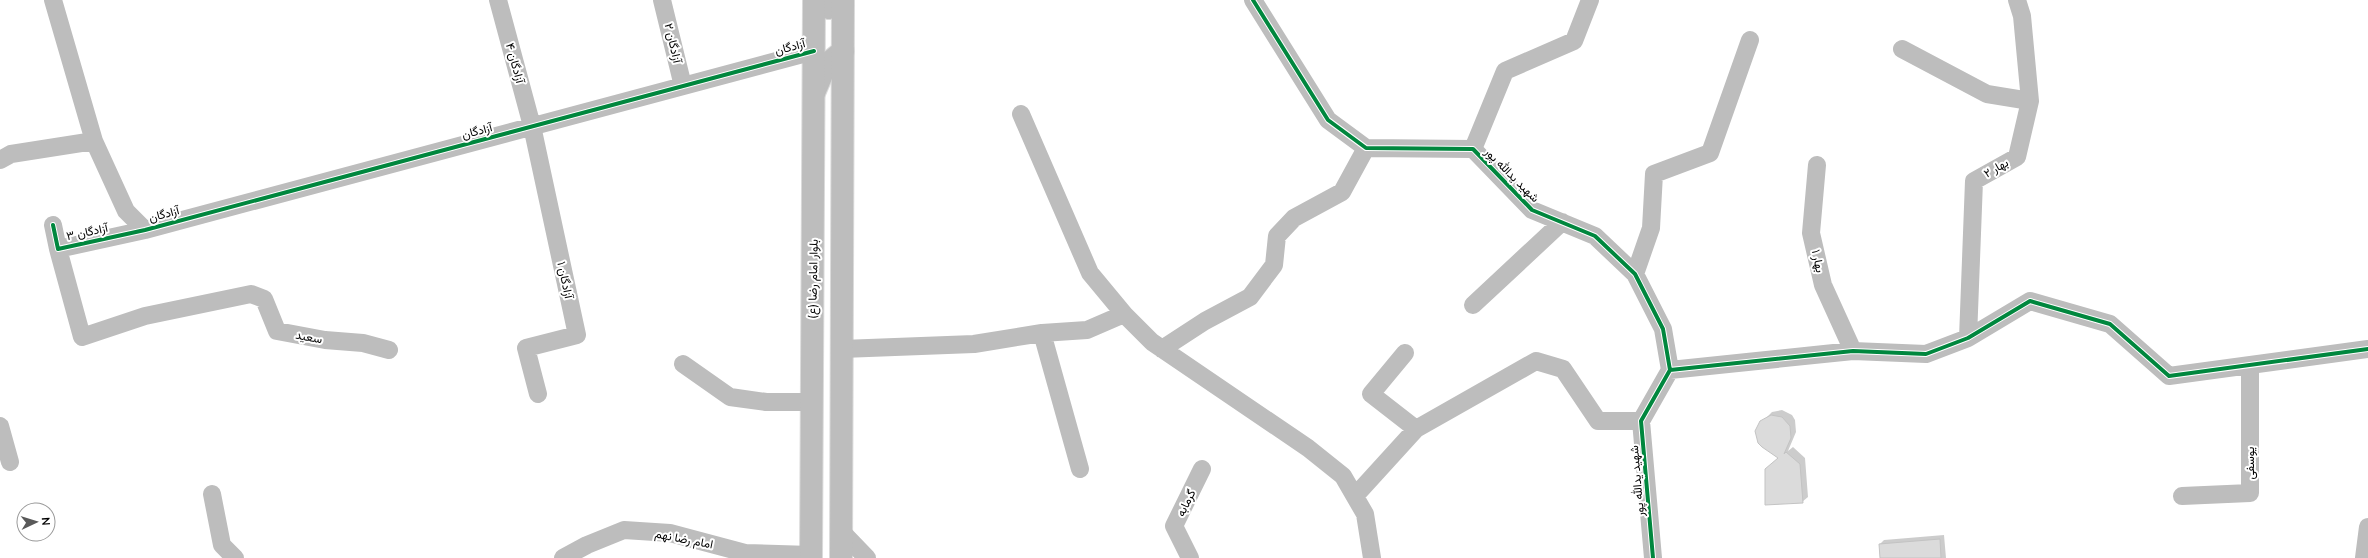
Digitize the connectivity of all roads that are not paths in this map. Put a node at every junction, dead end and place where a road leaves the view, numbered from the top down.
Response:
1 (53, 0) edge
2 (498, 0) edge
3 (662, 0) edge
4 (1253, 0) edge
5 (1590, 0) edge
6 (2017, 0) edge
7 (814, 1) edge
8 (843, 2) edge
9 (1750, 40) dead end
10 (1902, 48) dead end
11 (814, 51) junction
12 (843, 51) junction
13 (683, 86) junction
14 (814, 93) junction
15 (2030, 102) junction
16 (1021, 114) dead end
17 (532, 126) junction
18 (94, 141) junction
19 (1366, 148) junction
20 (1473, 149) junction
21 (0, 160) edge
22 (1817, 165) dead end
23 (1562, 222) junction
24 (53, 225) dead end
25 (145, 230) junction
26 (58, 249) junction
27 (1635, 274) junction
28 (1473, 305) dead end
29 (1124, 314) junction
30 (1042, 333) junction
31 (1968, 338) junction
32 (842, 349) junction
33 (1162, 349) junction
34 (2368, 349) edge
35 (389, 350) dead end
36 (1853, 351) junction
37 (1405, 353) dead end
38 (683, 364) dead end
39 (2250, 365) junction
40 (1670, 370) junction
41 (538, 394) dead end
42 (811, 402) junction
43 (1641, 421) junction
44 (0, 426) edge
45 (1416, 429) junction
46 (10, 462) dead end
47 (1202, 468) dead end
48 (1080, 469) dead end
49 (212, 494) dead end
50 (1355, 496) junction
51 (2182, 496) dead end
52 (2368, 528) edge
53 (841, 530) junction
54 (811, 557) edge
55 (235, 558) edge
56 (563, 558) edge
57 (841, 558) edge
58 (867, 558) edge
59 (1190, 558) edge
60 (1372, 558) edge
61 (1653, 558) edge
62 (2364, 558) edge

1 - 18 street, آزادگان
2 - 17 street, آزادگان ۴
3 - 13 street, آزادگان ۲
4 - 19 street
5 - 20 street
6 - 15 street, بهار ۲
7 - 8 main road
7 - 11 main road, بلوار امام رضا (ع)
8 - 12 main road
9 - 27 street
10 - 15 street
11 - 13 street, آزادگان
11 - 14 main road, بلوار امام رضا (ع)
12 - 14 main road
12 - 32 main road
13 - 17 street, آزادگان
14 - 42 main road, بلوار امام رضا (ع)
15 - 31 street, بهار ۲
16 - 29 street
17 - 25 street, آزادگان
17 - 41 street, آزادگان ۱
18 - 21 street
18 - 25 street, آزادگان
19 - 20 street, شهید یدالله پور
19 - 33 street
20 - 23 street, شهید یدالله پور
22 - 36 street, بهار ۱
23 - 27 street, شهید یدالله پور
23 - 28 street
24 - 26 street, آزادگان ۳
25 - 26 street, آزادگان ۳
26 - 35 street, سعید
27 - 40 street, شهید یدالله پور
29 - 30 street
29 - 33 street
30 - 32 street
30 - 48 street
31 - 36 street
31 - 39 street
32 - 53 main road
33 - 50 street
34 - 39 street
36 - 40 street
37 - 45 street
38 - 42 street
39 - 51 street, یوسفی
40 - 43 street
42 - 54 main road, بلوار امام رضا (ع)
43 - 45 street
43 - 61 street, شهید یدالله پور
44 - 46 street
45 - 50 street
47 - 59 street, گرمابه
49 - 55 street
50 - 60 street
52 - 62 street
53 - 57 main road
53 - 58 street
54 - 56 street, امام رضا نهم

